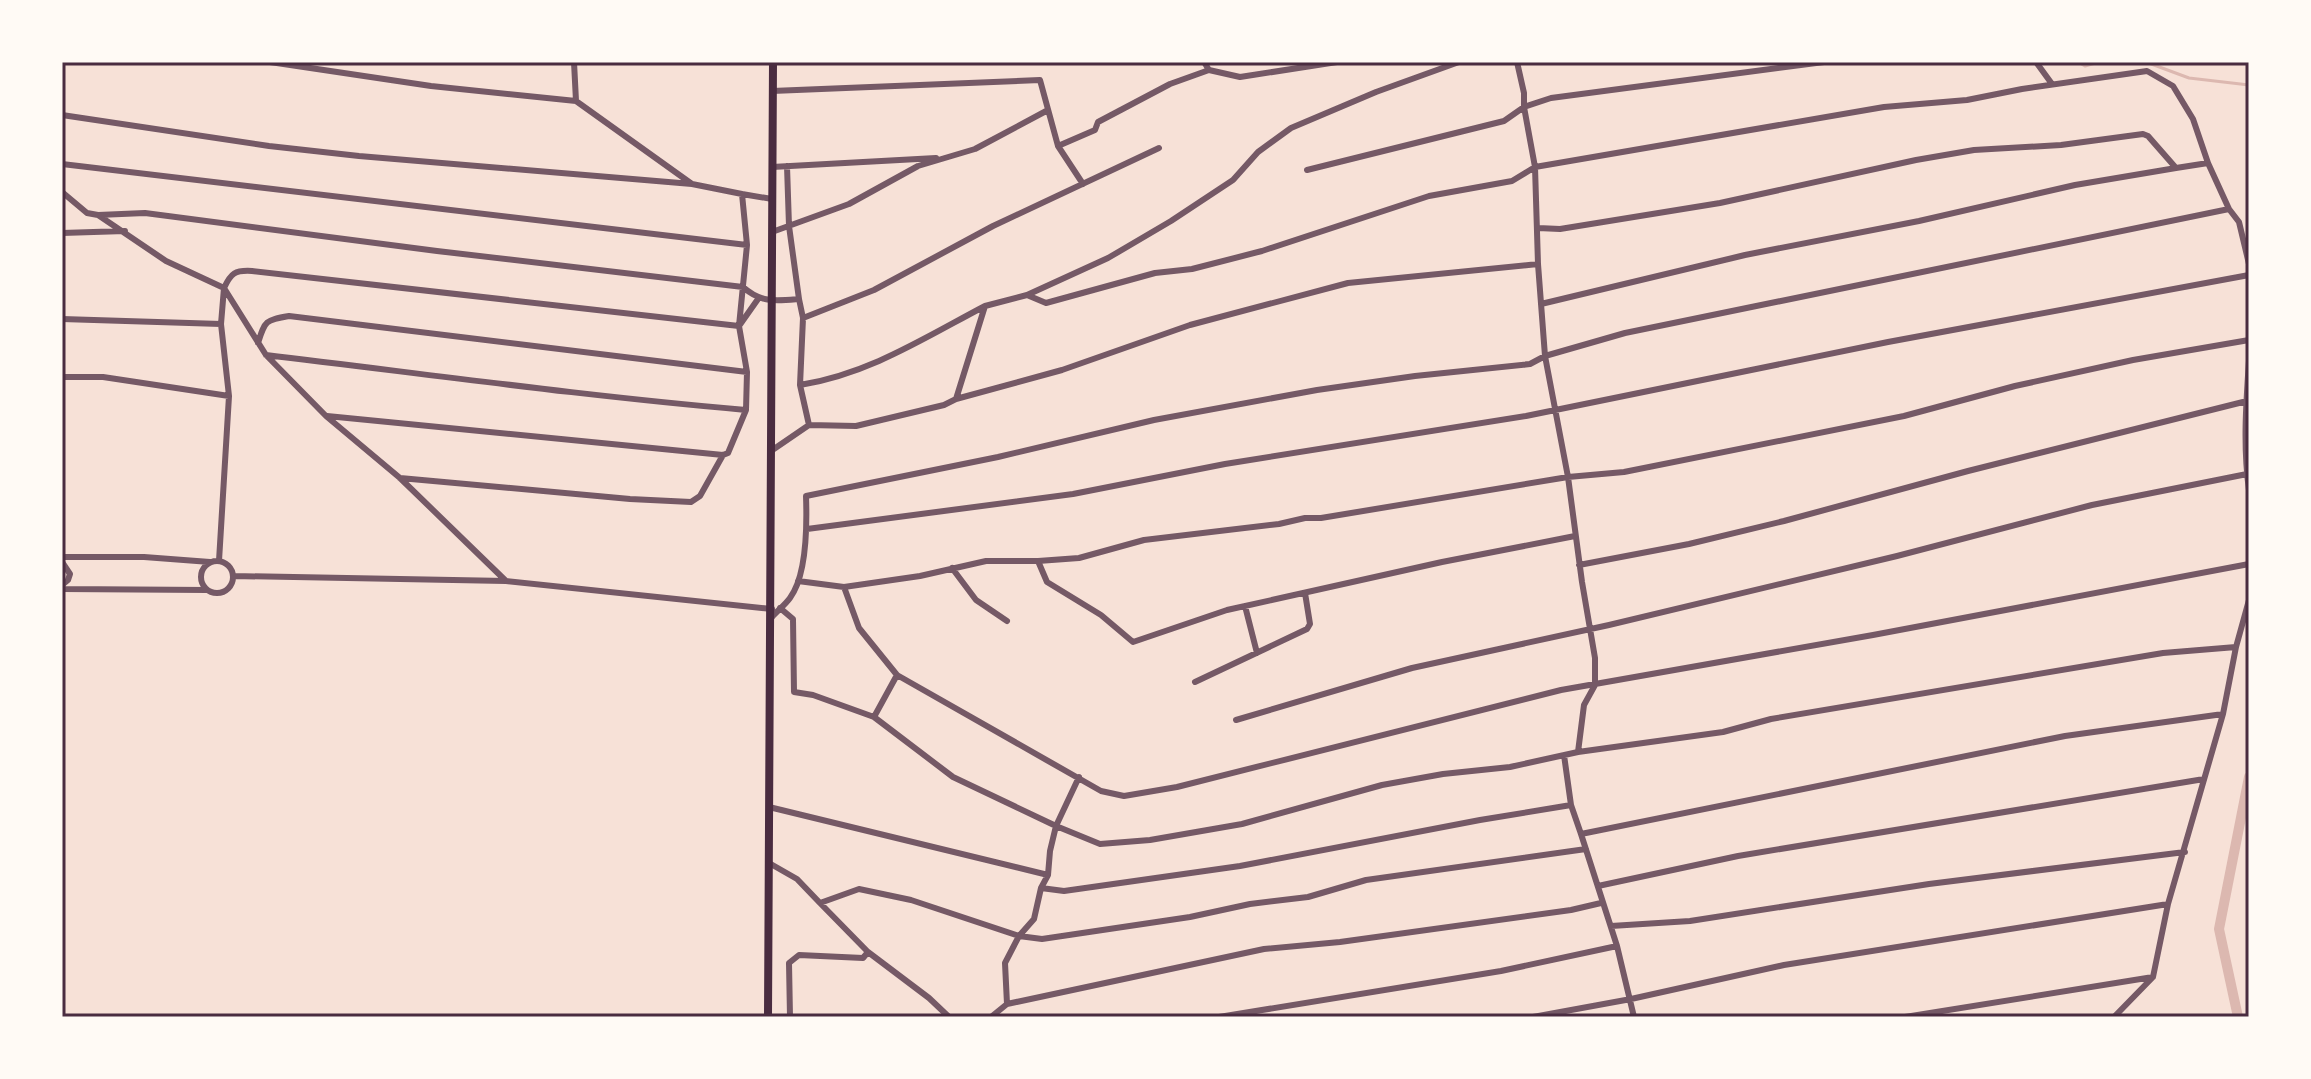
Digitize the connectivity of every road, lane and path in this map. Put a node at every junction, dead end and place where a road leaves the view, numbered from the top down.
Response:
1 (270, 62) edge
2 (574, 62) edge
3 (773, 62) edge
4 (1204, 62) edge
5 (1337, 62) edge
6 (1459, 62) edge
7 (1517, 62) edge
8 (1824, 62) edge
9 (2036, 62) edge
10 (1209, 70) junction
11 (2052, 84) junction
12 (772, 91) junction
13 (576, 101) junction
14 (1524, 107) junction
15 (1048, 110) junction
16 (62, 115) edge
17 (1058, 146) junction
18 (1159, 148) dead end
19 (949, 157) junction
20 (2208, 163) junction
21 (62, 164) edge
22 (787, 166) junction
23 (772, 167) junction
24 (1535, 167) junction
25 (2176, 168) junction
26 (1307, 170) dead end
27 (692, 184) junction
28 (1083, 184) junction
29 (62, 192) edge
30 (742, 194) junction
31 (772, 199) junction
32 (2229, 209) junction
33 (98, 215) junction
34 (789, 226) junction
35 (1538, 228) junction
36 (125, 231) junction
37 (772, 232) junction
38 (62, 233) edge
39 (747, 245) junction
40 (1538, 264) junction
41 (2249, 264) edge
42 (2249, 275) edge
43 (743, 287) junction
44 (224, 288) junction
45 (1027, 295) junction
46 (758, 299) junction
47 (799, 299) junction
48 (771, 302) junction
49 (1541, 304) junction
50 (985, 306) junction
51 (803, 318) junction
52 (62, 319) edge
53 (221, 324) junction
54 (739, 326) junction
55 (2249, 340) edge
56 (258, 344) junction
57 (266, 355) junction
58 (1545, 356) junction
59 (2249, 361) edge
60 (747, 372) junction
61 (62, 377) edge
62 (800, 385) junction
63 (229, 396) junction
64 (956, 399) junction
65 (2247, 401) junction
66 (1556, 408) junction
67 (746, 410) junction
68 (326, 416) junction
69 (809, 425) junction
70 (771, 451) junction
71 (723, 455) junction
72 (2247, 474) junction
73 (1568, 477) junction
74 (400, 478) junction
75 (2249, 490) edge
76 (807, 529) junction
77 (1575, 536) junction
78 (62, 559) edge
79 (219, 561) junction
80 (1038, 561) junction
81 (210, 562) junction
82 (2249, 564) edge
83 (1579, 565) junction
84 (952, 568) junction
85 (234, 576) junction
86 (506, 581) junction
87 (798, 581) junction
88 (62, 587) edge
89 (844, 587) junction
90 (207, 590) junction
91 (1305, 593) junction
92 (2249, 600) edge
93 (1245, 606) junction
94 (775, 611) junction
95 (1007, 621) dead end
96 (1591, 627) junction
97 (2236, 647) junction
98 (1257, 653) junction
99 (897, 675) junction
100 (1195, 682) dead end
101 (1595, 685) junction
102 (2223, 714) junction
103 (874, 717) junction
104 (1236, 720) dead end
105 (1578, 752) junction
106 (1564, 755) junction
107 (1079, 777) junction
108 (2204, 779) junction
109 (1571, 805) junction
110 (769, 807) junction
111 (1056, 826) junction
112 (1581, 834) junction
113 (1586, 849) junction
114 (2185, 852) junction
115 (769, 863) junction
116 (1048, 875) junction
117 (1598, 886) junction
118 (1041, 888) junction
119 (820, 903) junction
120 (1601, 903) junction
121 (2168, 904) junction
122 (1611, 926) junction
123 (1019, 936) junction
124 (1617, 946) junction
125 (868, 952) junction
126 (2153, 977) junction
127 (1631, 999) junction
128 (1007, 1004) junction
129 (768, 1017) edge
130 (790, 1017) edge
131 (949, 1017) edge
132 (991, 1017) edge
133 (1219, 1017) edge
134 (1533, 1017) edge
135 (1634, 1017) edge
136 (1905, 1017) edge
137 (2114, 1017) edge

1 - 13 street
2 - 13 street
3 - 12 main road
4 - 10 street
5 - 10 street
6 - 45 street
7 - 14 street
8 - 14 street
9 - 11 street
10 - 17 street
11 - 20 street
11 - 24 street
12 - 15 street
12 - 23 main road
13 - 27 street
14 - 24 street
14 - 26 street
15 - 17 street
15 - 19 street
16 - 27 street
17 - 28 street
18 - 28 street
19 - 22 street
19 - 34 street
20 - 25 street
20 - 32 street
21 - 39 street
22 - 23 street
22 - 34 street
23 - 31 main road
24 - 35 street
24 - 45 street
25 - 35 street
25 - 49 street
27 - 30 street
28 - 51 street
29 - 33 street
30 - 31 street
30 - 39 street
31 - 37 main road
32 - 41 street
32 - 58 street
33 - 36 street
33 - 43 street
34 - 37 street
34 - 47 street
35 - 40 street
36 - 38 street
36 - 44 street
37 - 48 main road
39 - 43 street
40 - 49 street
40 - 64 street
42 - 66 street
43 - 46 street
43 - 54 street
44 - 53 street
44 - 54 street
44 - 56 street
45 - 50 street
46 - 48 street
46 - 54 street
47 - 48 street
47 - 51 street
48 - 70 main road
49 - 58 street
50 - 62 street
50 - 64 street
51 - 62 street
52 - 53 street
53 - 63 street
54 - 60 street
55 - 73 street
56 - 57 street
56 - 60 street
57 - 67 street
57 - 68 street
58 - 66 street
58 - 76 street
59 - 65 street
60 - 67 street
61 - 63 street
62 - 69 street
63 - 79 street
64 - 69 street
65 - 72 street
65 - 83 street
66 - 73 street
66 - 76 street
67 - 71 street
68 - 71 street
68 - 74 street
69 - 70 street
70 - 94 main road
71 - 74 street
72 - 75 street
72 - 96 street
73 - 77 street
73 - 80 street
74 - 86 street
76 - 87 street
77 - 83 street
77 - 91 street
78 - 81 street
78 - 88 street
79 - 81 street
79 - 85 street
80 - 84 street
80 - 93 street
81 - 90 street
82 - 101 street
83 - 96 street
84 - 89 street
84 - 95 street
85 - 86 street
85 - 90 street
86 - 94 street
87 - 89 street
87 - 94 street
88 - 90 street
89 - 99 street
91 - 93 street
91 - 98 street
92 - 97 street
93 - 98 street
94 - 103 street
94 - 110 main road
96 - 101 street
96 - 104 street
97 - 102 street
97 - 105 street
98 - 100 street
99 - 103 street
99 - 107 street
101 - 105 street
101 - 107 street
102 - 108 street
102 - 112 street
103 - 111 street
105 - 106 street
106 - 109 street
106 - 111 street
107 - 111 street
108 - 114 street
108 - 117 street
109 - 112 street
109 - 118 street
110 - 115 main road
110 - 116 street
111 - 116 street
112 - 113 street
113 - 117 street
113 - 123 street
114 - 121 street
114 - 122 street
115 - 119 street
115 - 129 main road
116 - 118 street
117 - 120 street
118 - 123 street
119 - 123 street
119 - 125 street
120 - 122 street
120 - 128 street
121 - 126 street
121 - 127 street
122 - 124 street
123 - 128 street
124 - 127 street
124 - 133 street
125 - 130 street
125 - 131 street
126 - 136 street
126 - 137 street
127 - 134 street
127 - 135 street
128 - 132 street

